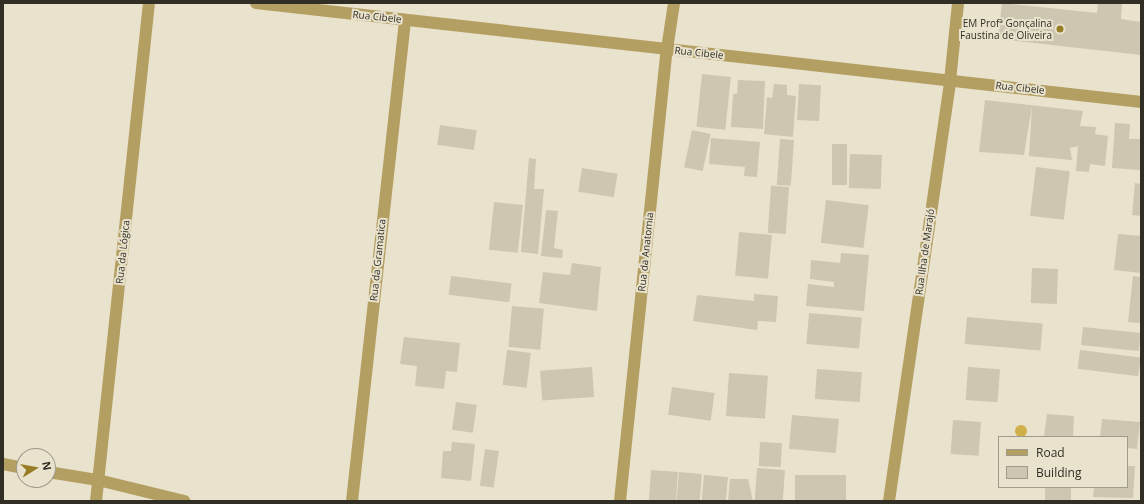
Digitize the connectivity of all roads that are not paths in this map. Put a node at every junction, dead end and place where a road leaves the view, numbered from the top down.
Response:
1 (149, 3) edge
2 (256, 3) edge
3 (674, 3) edge
4 (958, 3) edge
5 (405, 20) junction
6 (667, 49) junction
7 (950, 81) junction
8 (1141, 102) edge
9 (3, 464) edge
10 (16, 466) edge
11 (56, 473) edge
12 (98, 480) junction
13 (96, 501) edge
14 (184, 501) edge
15 (352, 501) edge
16 (620, 501) edge
17 (889, 501) edge

1 - 12 street, Rua da Lógica
2 - 5 street, Rua Cibele
3 - 6 street, Rua da Anatomia
4 - 7 street, Rua Ilha de Marajó
5 - 6 street, Rua Cibele
5 - 15 street, Rua da Gramatica
6 - 7 street, Rua Cibele
6 - 16 street, Rua da Anatomia
7 - 8 street, Rua Cibele
7 - 17 street, Rua Ilha de Marajó
9 - 10 street
11 - 12 street
12 - 13 street, Rua da Lógica
12 - 14 street

